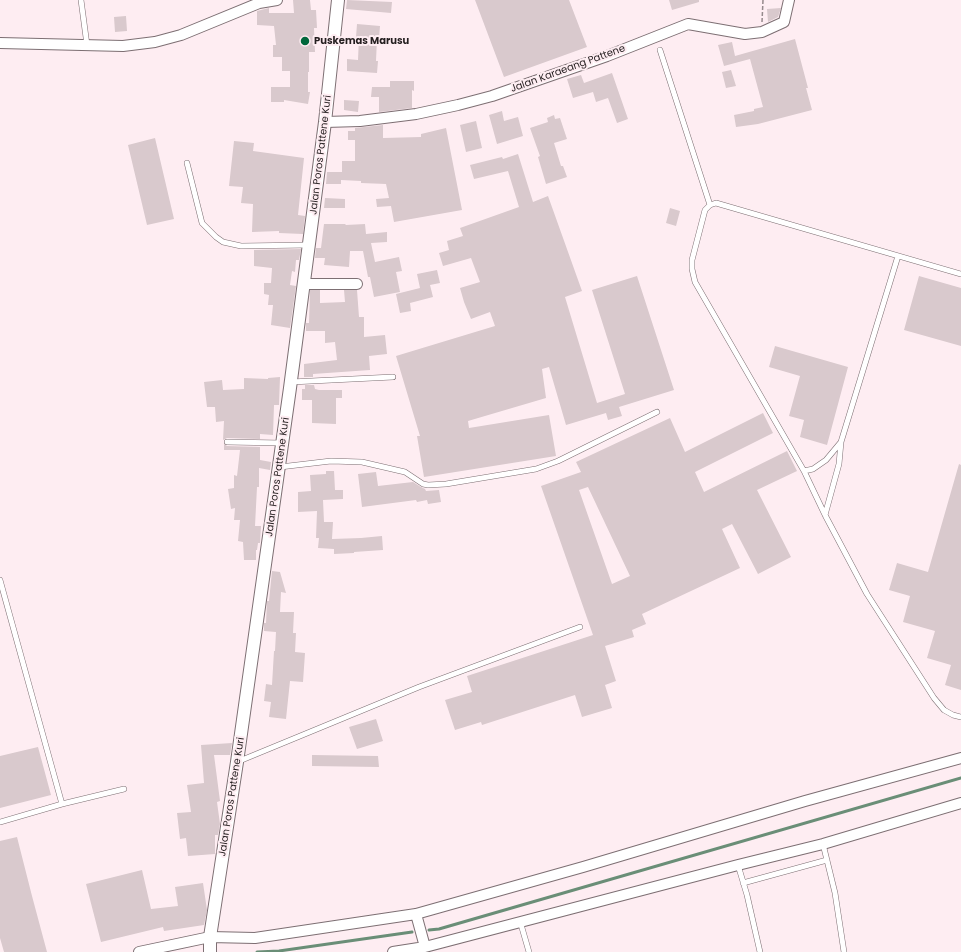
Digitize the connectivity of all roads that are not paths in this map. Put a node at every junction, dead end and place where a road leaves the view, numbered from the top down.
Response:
1 (81, 0) edge
2 (277, 0) edge
3 (338, 0) edge
4 (789, 0) edge
5 (0, 43) edge
6 (87, 45) junction
7 (660, 50) dead end
8 (326, 122) junction
9 (187, 163) dead end
10 (710, 205) junction
11 (309, 245) junction
12 (898, 256) junction
13 (961, 274) edge
14 (304, 284) junction
15 (357, 284) dead end
16 (393, 377) dead end
17 (291, 382) junction
18 (658, 412) dead end
19 (227, 442) dead end
20 (842, 442) junction
21 (283, 444) junction
22 (280, 467) junction
23 (804, 471) junction
24 (825, 515) junction
25 (0, 580) edge
26 (580, 627) dead end
27 (961, 716) edge
28 (961, 758) edge
29 (237, 762) junction
30 (124, 789) dead end
31 (961, 803) edge
32 (62, 804) junction
33 (0, 822) edge
34 (823, 844) junction
35 (827, 860) junction
36 (738, 865) junction
37 (743, 882) junction
38 (416, 914) junction
39 (520, 922) junction
40 (210, 937) junction
41 (425, 947) junction
42 (139, 952) edge
43 (210, 952) edge
44 (393, 952) edge
45 (529, 952) edge
46 (760, 952) edge
47 (844, 952) edge

1 - 6 lane
2 - 6 street
3 - 8 street, Jalan Poros Pattene Kuri
4 - 8 street, Jalan Karaeang Pattene
5 - 6 street
7 - 10 lane
8 - 11 street, Jalan Poros Pattene Kuri
9 - 11 lane
10 - 12 lane
10 - 23 lane
11 - 14 street, Jalan Poros Pattene Kuri
12 - 13 lane
12 - 20 lane
14 - 15 street
14 - 17 street, Jalan Poros Pattene Kuri
16 - 17 lane
17 - 21 street, Jalan Poros Pattene Kuri
18 - 22 lane
19 - 21 lane
20 - 23 lane
20 - 24 lane
21 - 22 street, Jalan Poros Pattene Kuri
22 - 29 street, Jalan Poros Pattene Kuri
23 - 24 lane
24 - 27 lane
25 - 32 lane
26 - 29 lane
28 - 38 street
29 - 40 street, Jalan Poros Pattene Kuri
30 - 32 lane
31 - 34 street
32 - 33 lane
34 - 35 lane
34 - 36 street
35 - 37 lane
35 - 47 lane
36 - 37 lane
36 - 39 street
37 - 46 lane
38 - 40 street
38 - 41 street
39 - 41 street
39 - 45 lane
40 - 42 street
40 - 43 street, Jalan Poros Pattene Kuri
41 - 44 street

